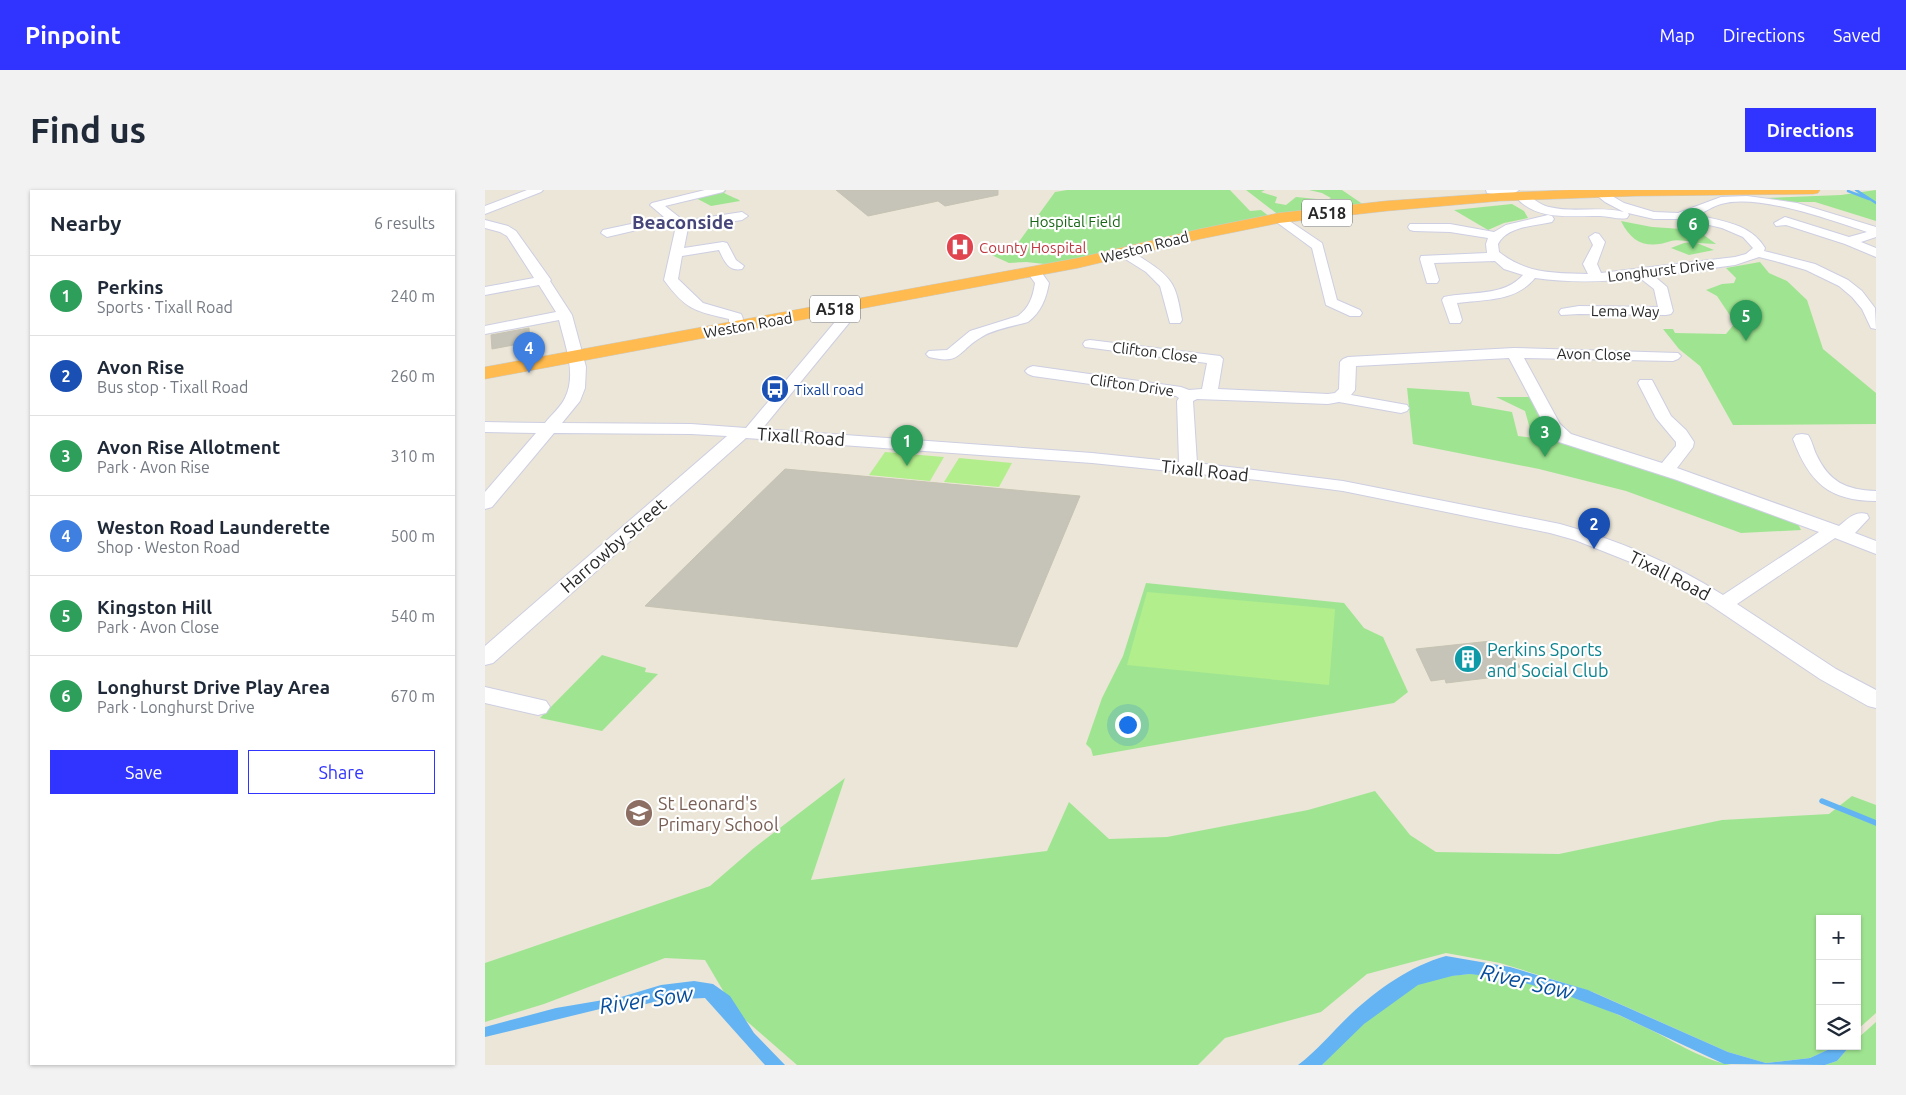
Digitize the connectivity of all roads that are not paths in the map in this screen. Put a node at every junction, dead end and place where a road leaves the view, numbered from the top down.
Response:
1 (537, 190) edge
2 (719, 190) edge
3 (1813, 190) edge
4 (1728, 191) edge
5 (1493, 193) edge
6 (1517, 193) edge
7 (1600, 193) junction
8 (485, 210) edge
9 (1623, 215) dead end
10 (1684, 215) junction
11 (742, 216) dead end
12 (1279, 218) junction
13 (1548, 219) dead end
14 (678, 222) junction
15 (1780, 223) dead end
16 (485, 224) edge
17 (1414, 227) dead end
18 (1876, 232) edge
19 (607, 233) dead end
20 (1495, 236) junction
21 (1595, 237) dead end
22 (1849, 241) junction
23 (1124, 252) junction
24 (677, 253) junction
25 (1757, 253) junction
26 (1876, 253) edge
27 (1496, 257) junction
28 (737, 266) dead end
29 (1034, 272) junction
30 (1532, 273) junction
31 (1643, 274) junction
32 (1596, 278) junction
33 (544, 280) junction
34 (1432, 280) dead end
35 (485, 291) edge
36 (839, 309) junction
37 (1566, 312) dead end
38 (1355, 313) dead end
39 (565, 315) junction
40 (1175, 320) dead end
41 (1455, 320) dead end
42 (1876, 326) edge
43 (736, 328) junction
44 (485, 330) edge
45 (1090, 344) dead end
46 (1514, 353) junction
47 (934, 354) dead end
48 (951, 355) junction
49 (1673, 356) dead end
50 (574, 357) junction
51 (968, 357) dead end
52 (1033, 372) dead end
53 (485, 373) edge
54 (1646, 383) dead end
55 (1209, 393) junction
56 (1188, 397) junction
57 (1340, 397) junction
58 (1401, 408) dead end
59 (485, 426) edge
60 (552, 427) junction
61 (746, 432) junction
62 (1802, 439) dead end
63 (1188, 468) junction
64 (1667, 469) junction
65 (1876, 496) edge
66 (485, 503) edge
67 (1860, 518) dead end
68 (1837, 533) junction
69 (1876, 548) edge
70 (1724, 604) junction
71 (485, 658) edge
72 (485, 694) edge
73 (1876, 700) edge
74 (538, 707) dead end

1 - 8 street
2 - 14 street
3 - 4 highway, Weston Road / A518
4 - 7 highway, Weston Road / A518
5 - 6 highway, Weston Road / A518
5 - 12 highway, Weston Road / A518
6 - 7 highway, Weston Road / A518
6 - 9 street
7 - 10 street
10 - 18 street
10 - 25 street
11 - 14 street
12 - 23 highway, Weston Road / A518
12 - 38 street
13 - 20 street
14 - 19 street
14 - 24 street
15 - 22 street
16 - 33 street
17 - 20 street
18 - 22 street
20 - 27 street
21 - 32 street
22 - 26 street
23 - 29 highway, Weston Road / A518
23 - 40 street
24 - 28 street
24 - 43 street
25 - 31 street, Longhurst Drive
25 - 42 street
27 - 30 street, Longhurst Drive
27 - 34 street
29 - 36 highway, Weston Road / A518
29 - 48 street
30 - 32 street, Longhurst Drive
30 - 41 street
31 - 32 street, Longhurst Drive
31 - 37 street, Lema Way
33 - 35 street
33 - 39 street
36 - 43 highway, Weston Road / A518
36 - 61 street, Harrowby Street
39 - 44 street
39 - 50 street
43 - 50 highway, Weston Road / A518
45 - 55 street, Clifton Close
46 - 49 street, Avon Close
46 - 57 street, Avon Close
46 - 64 street
47 - 48 street
48 - 51 street
50 - 53 highway, Weston Road / A518
50 - 60 street
52 - 56 street, Clifton Drive
54 - 64 street
55 - 56 street
55 - 57 street
56 - 63 street, Clifton Drive
57 - 58 street
59 - 60 street, Tixall Road
60 - 61 street, Tixall Road
60 - 66 street
61 - 63 street, Tixall Road
61 - 71 street, Harrowby Street
62 - 65 street
63 - 70 street, Tixall Road
64 - 68 street
67 - 68 street
68 - 69 street
68 - 70 street
70 - 73 street, Tixall Road
72 - 74 street

